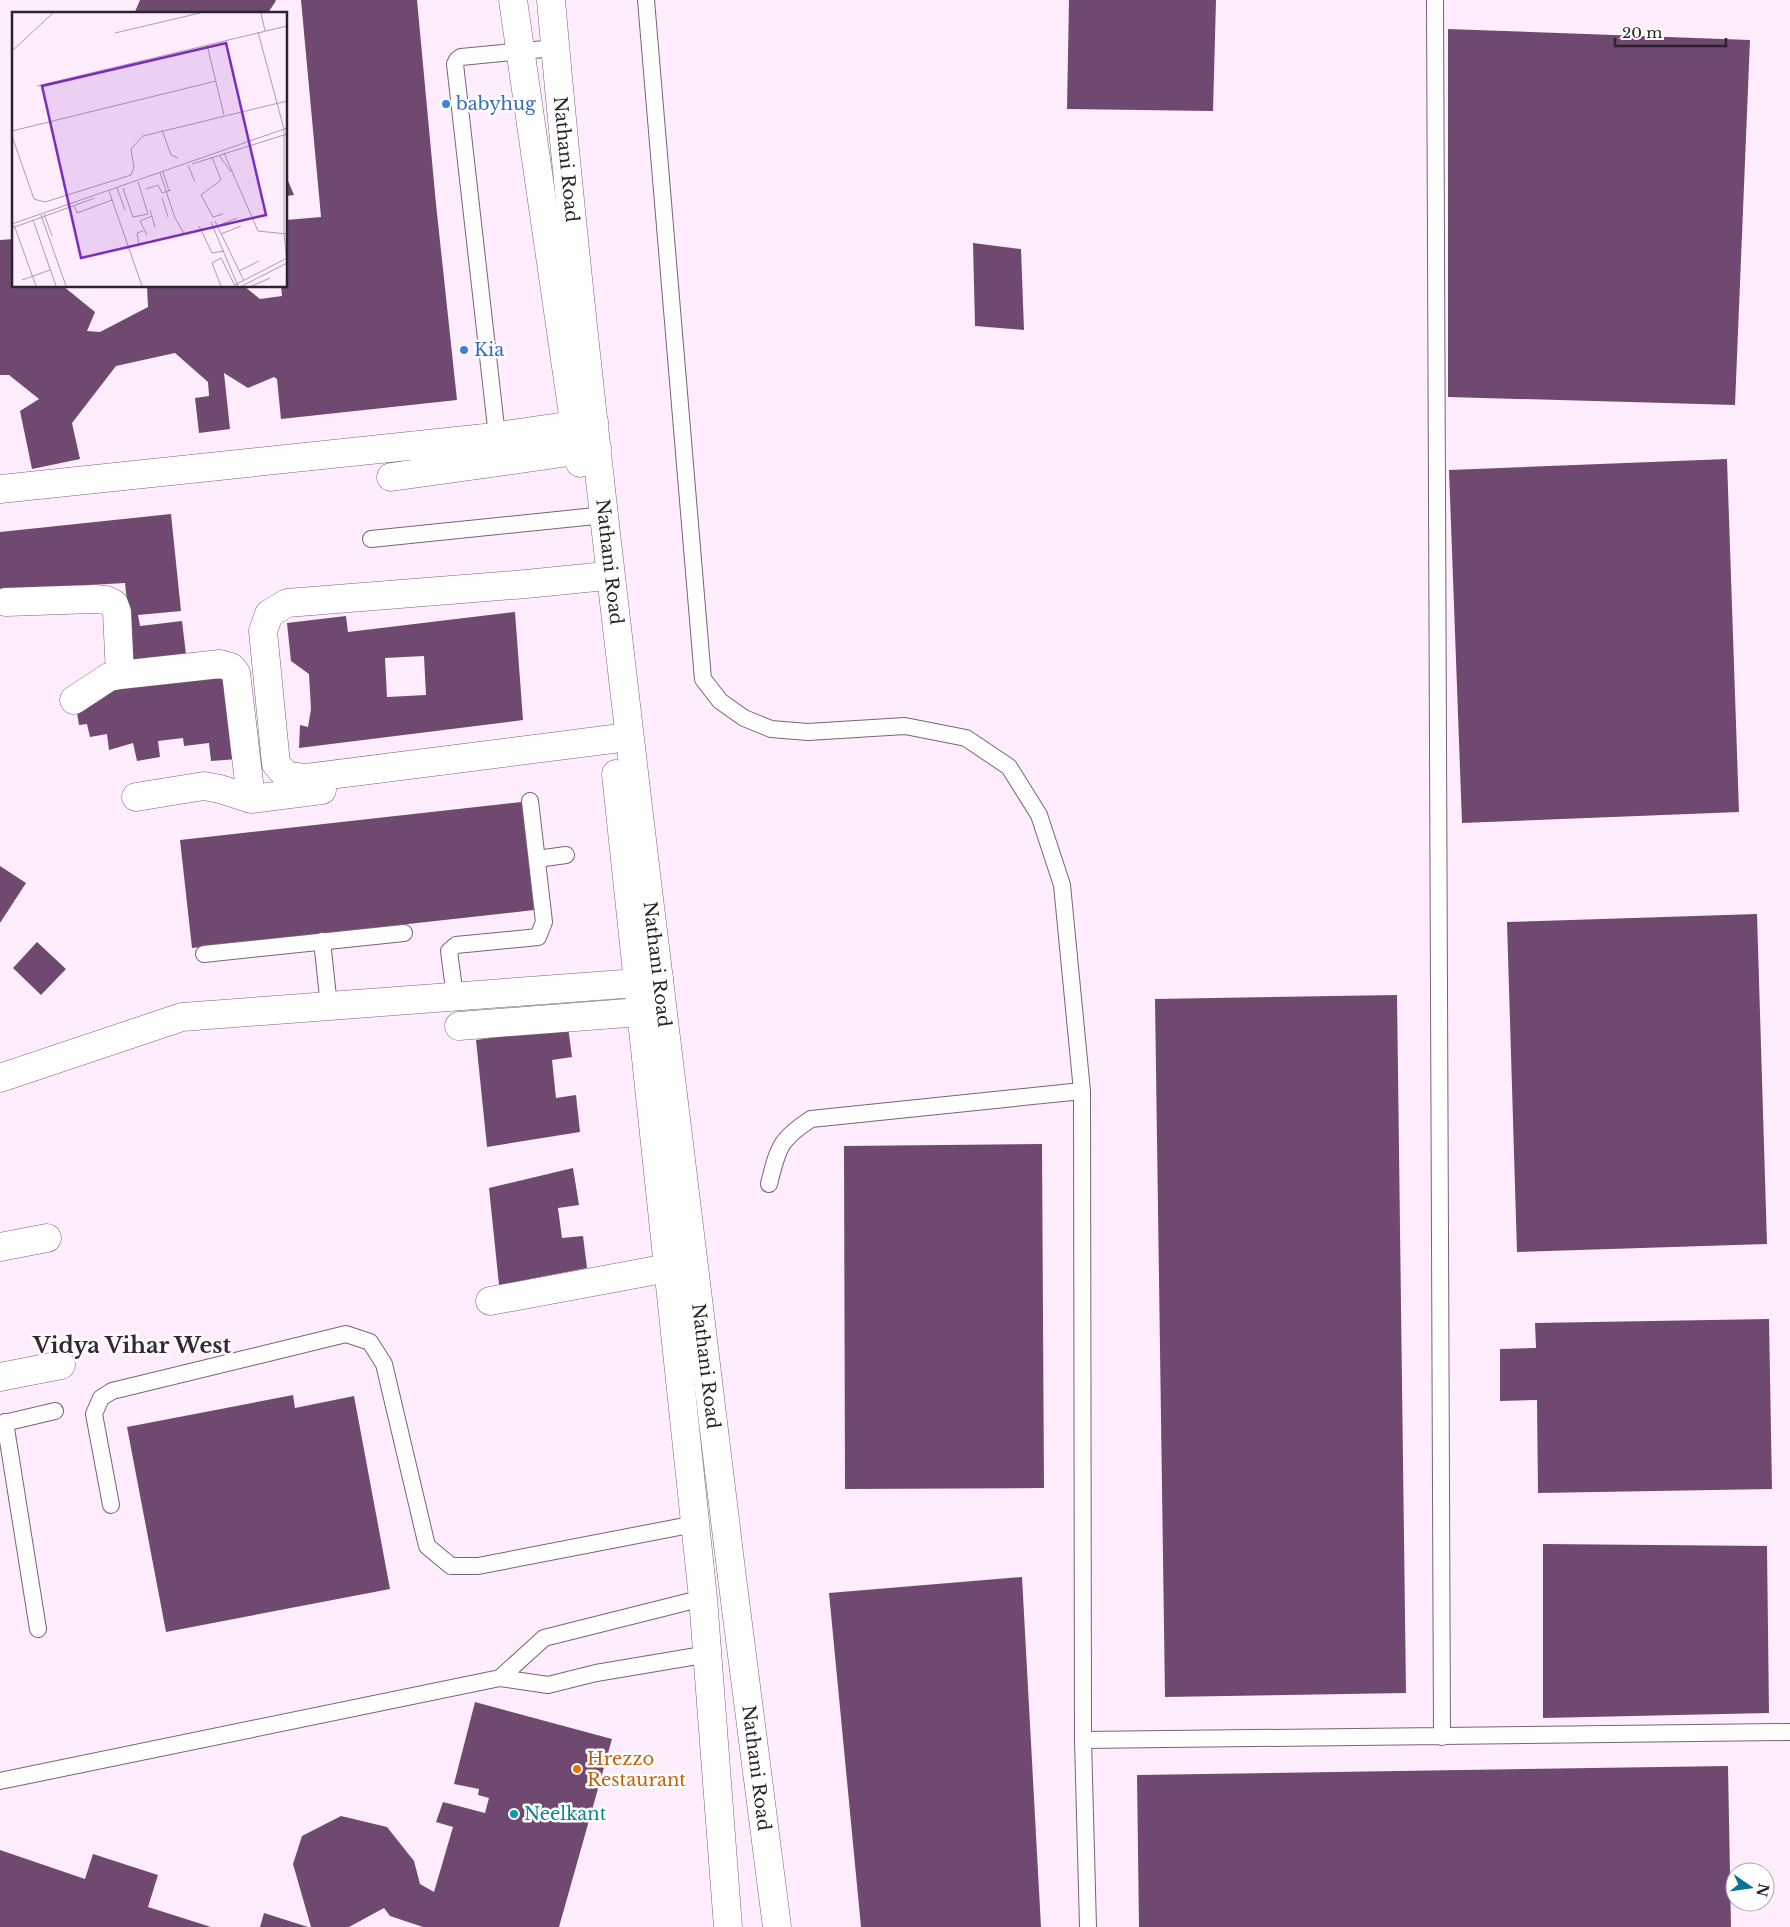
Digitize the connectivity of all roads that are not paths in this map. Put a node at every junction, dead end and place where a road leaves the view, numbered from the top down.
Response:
1 (513, 0) edge
2 (551, 0) edge
3 (646, 0) edge
4 (1435, 0) edge
5 (555, 48) junction
6 (520, 50) junction
7 (497, 436) junction
8 (586, 437) junction
9 (391, 477) dead end
10 (0, 489) edge
11 (596, 516) junction
12 (371, 539) dead end
13 (596, 577) junction
14 (6, 602) dead end
15 (120, 675) junction
16 (74, 700) dead end
17 (613, 746) junction
18 (136, 797) dead end
19 (251, 799) junction
20 (530, 801) dead end
21 (566, 855) dead end
22 (537, 859) junction
23 (404, 933) dead end
24 (322, 941) junction
25 (204, 954) dead end
26 (648, 981) junction
27 (455, 997) junction
28 (329, 1006) junction
29 (651, 1010) junction
30 (0, 1078) edge
31 (1082, 1092) junction
32 (769, 1184) dead end
33 (47, 1238) dead end
34 (0, 1247) edge
35 (678, 1282) junction
36 (490, 1301) dead end
37 (60, 1365) dead end
38 (0, 1377) edge
39 (55, 1412) dead end
40 (3, 1423) edge
41 (111, 1505) dead end
42 (695, 1524) junction
43 (703, 1598) junction
44 (38, 1629) dead end
45 (709, 1654) junction
46 (500, 1678) junction
47 (1790, 1732) edge
48 (1442, 1737) junction
49 (1083, 1740) junction
50 (0, 1780) edge
51 (728, 1927) edge
52 (777, 1927) edge
53 (1088, 1927) edge

1 - 6 street, Nathani Road
2 - 5 street, Nathani Road
3 - 31 lane
4 - 48 lane
5 - 6 lane
5 - 8 street, Nathani Road
6 - 7 lane
6 - 8 street, Nathani Road
7 - 8 street
7 - 10 street
8 - 9 street
8 - 11 street, Nathani Road
11 - 12 lane
11 - 13 street, Nathani Road
11 - 26 street, Nathani Road
13 - 17 street, Nathani Road
13 - 17 street
14 - 15 street
15 - 16 street
15 - 19 street
17 - 19 street
17 - 26 street, Nathani Road
18 - 19 street
20 - 22 lane
21 - 22 lane
22 - 27 lane
23 - 24 lane
24 - 25 lane
24 - 28 lane
26 - 27 street
26 - 29 street, Nathani Road
27 - 28 street
27 - 29 street
28 - 30 street
29 - 35 street, Nathani Road
31 - 32 lane
31 - 49 lane
33 - 34 street
35 - 36 street
35 - 42 street, Nathani Road
35 - 52 street, Nathani Road
37 - 38 street
39 - 40 lane
40 - 44 lane
41 - 42 lane
42 - 43 street, Nathani Road
43 - 45 street, Nathani Road
43 - 46 lane
45 - 46 lane
45 - 51 street, Nathani Road
46 - 50 lane
47 - 48 lane
48 - 49 lane
49 - 53 lane

